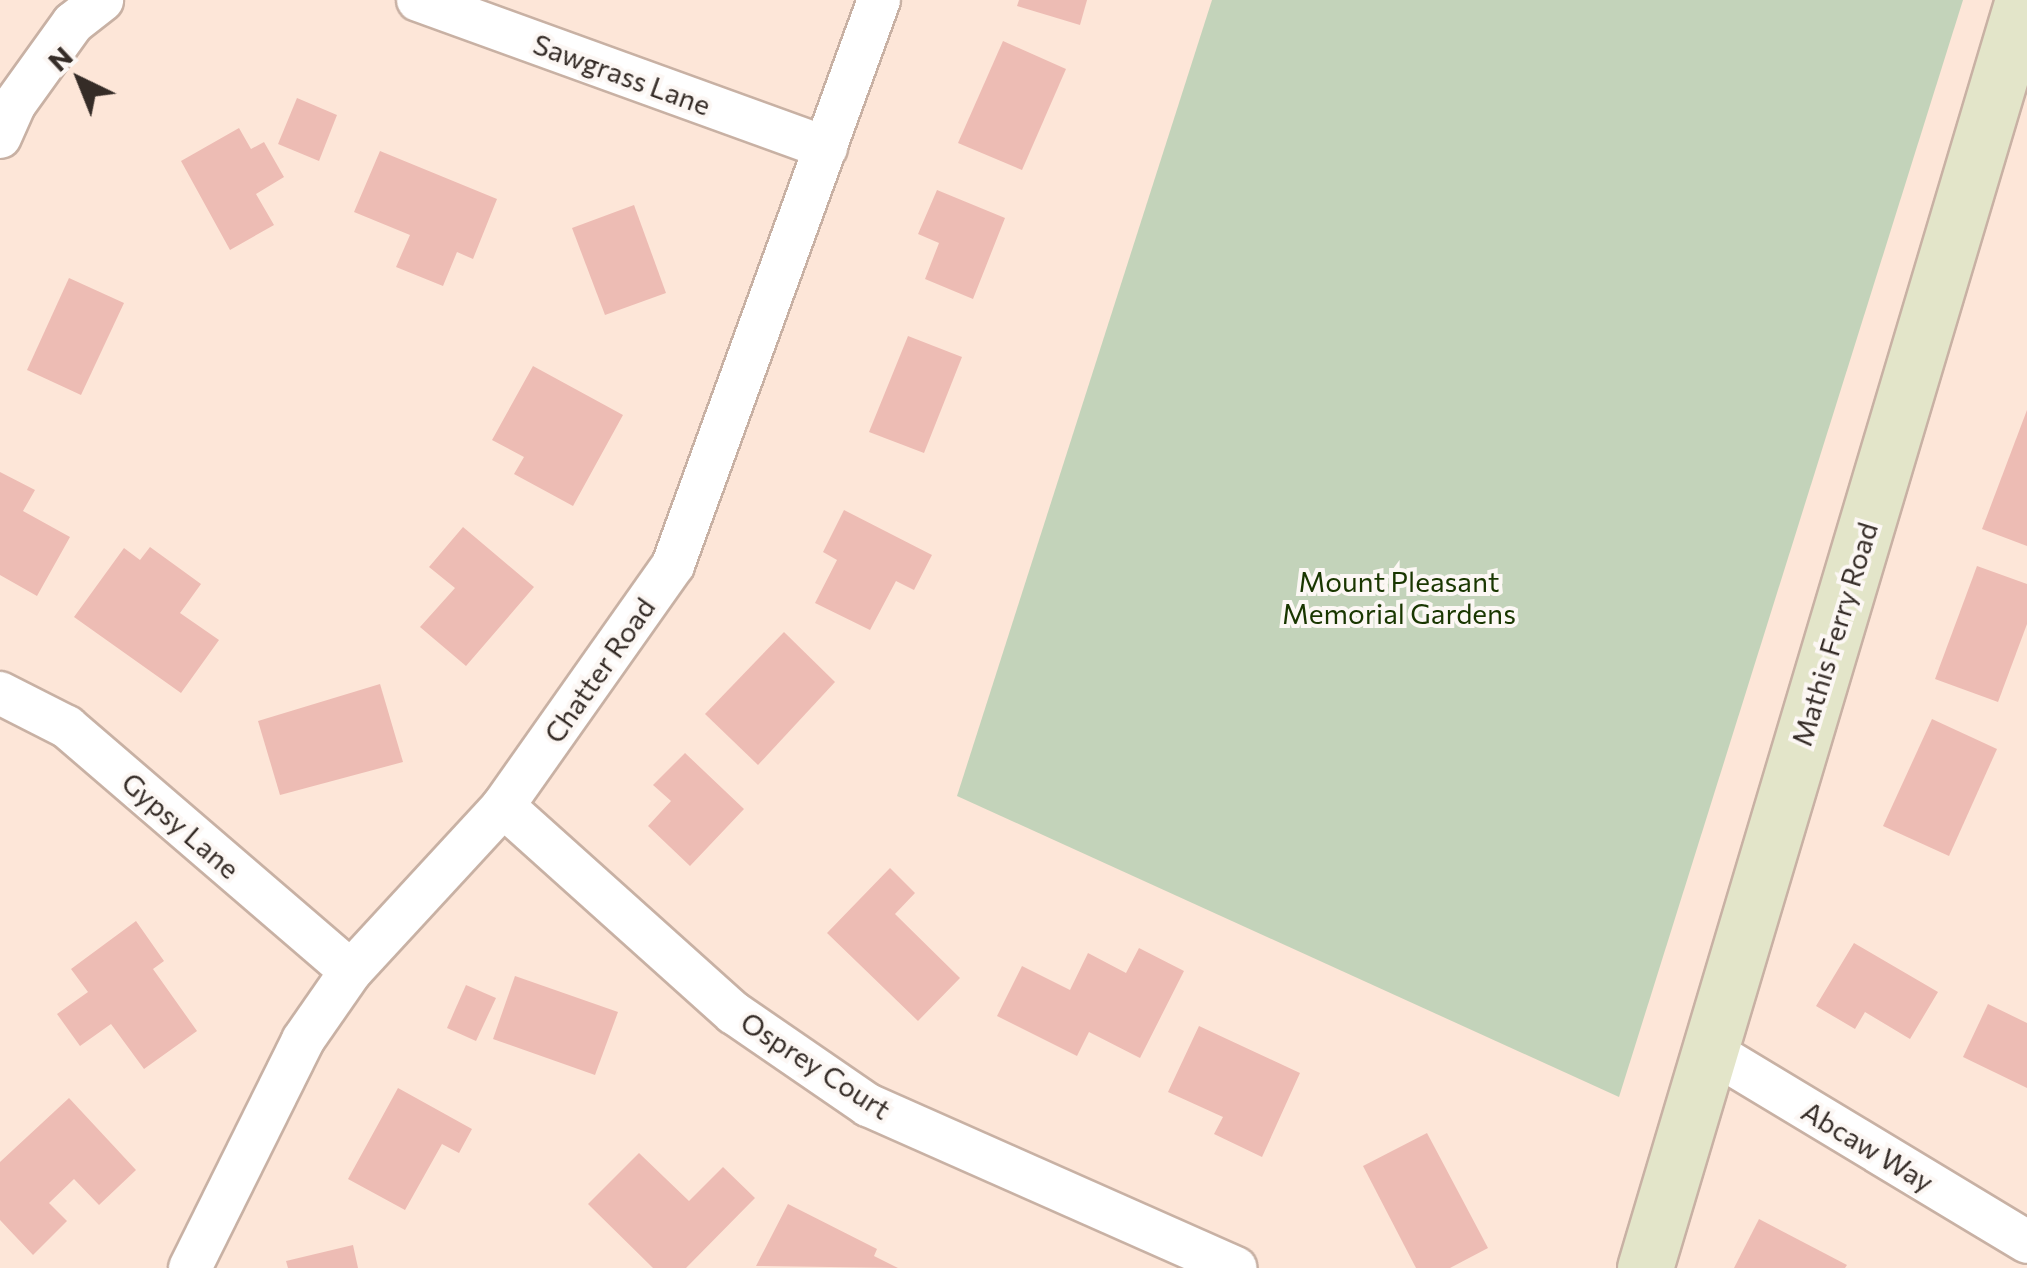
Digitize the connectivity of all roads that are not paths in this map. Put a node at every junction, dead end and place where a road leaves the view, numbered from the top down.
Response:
1 (102, 0) edge
2 (418, 0) edge
3 (879, 0) edge
4 (2023, 0) edge
5 (0, 137) edge
6 (826, 148) junction
7 (0, 694) edge
8 (503, 806) junction
9 (351, 971) junction
10 (1709, 1050) junction
11 (2027, 1242) edge
12 (190, 1268) edge
13 (1236, 1268) edge
14 (1645, 1268) edge

1 - 5 street
2 - 6 street, Sawgrass Lane
3 - 6 street, Chatter Road
4 - 10 main road, Mathis Ferry Road
6 - 8 street, Chatter Road
7 - 9 street, Gypsy Lane
8 - 9 street, Chatter Road
8 - 13 street, Osprey Court
9 - 12 street, Chatter Road
10 - 11 street, Abcaw Way
10 - 14 main road, Mathis Ferry Road

